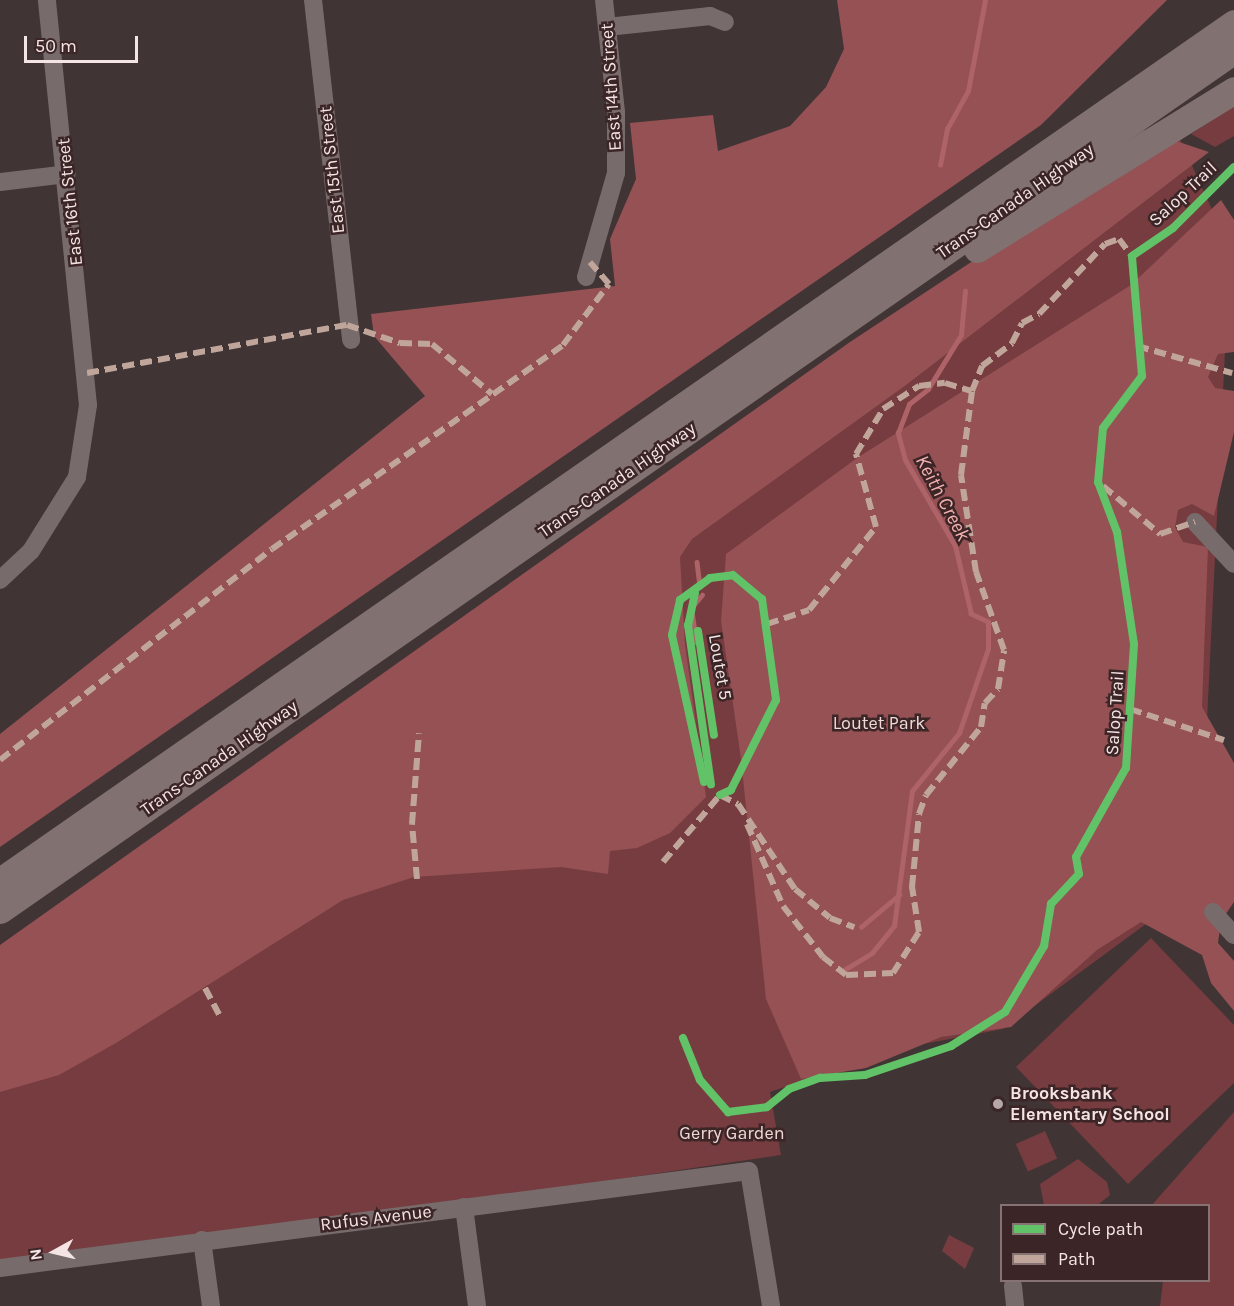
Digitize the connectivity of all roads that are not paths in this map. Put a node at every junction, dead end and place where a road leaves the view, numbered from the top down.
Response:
1 (47, 0) edge
2 (313, 0) edge
3 (604, 0) edge
4 (725, 22) dead end
5 (1234, 23) edge
6 (607, 27) junction
7 (1234, 50) edge
8 (1234, 90) edge
9 (67, 174) junction
10 (0, 182) edge
11 (586, 277) dead end
12 (868, 303) junction
13 (351, 340) dead end
14 (1195, 522) dead end
15 (1234, 564) edge
16 (0, 580) edge
17 (0, 881) edge
18 (0, 910) edge
19 (1213, 912) dead end
20 (1234, 936) edge
21 (464, 1207) junction
22 (202, 1240) junction
23 (0, 1268) edge
24 (1013, 1286) dead end
25 (211, 1306) edge
26 (477, 1306) edge
27 (771, 1306) edge
28 (1015, 1306) edge

1 - 9 street, East 16th Street
2 - 13 street, East 15th Street
3 - 6 street, East 14th Street
4 - 6 street
5 - 17 highway, Trans-Canada Highway
6 - 11 street, East 14th Street
7 - 12 highway, Trans-Canada Highway
8 - 12 highway
9 - 10 street
9 - 16 street, East 16th Street
12 - 18 highway, Trans-Canada Highway
14 - 15 street
19 - 20 street
21 - 22 street, Rufus Avenue
21 - 26 street
21 - 27 street, Rufus Avenue
22 - 23 street, Rufus Avenue
22 - 25 street
24 - 28 street

